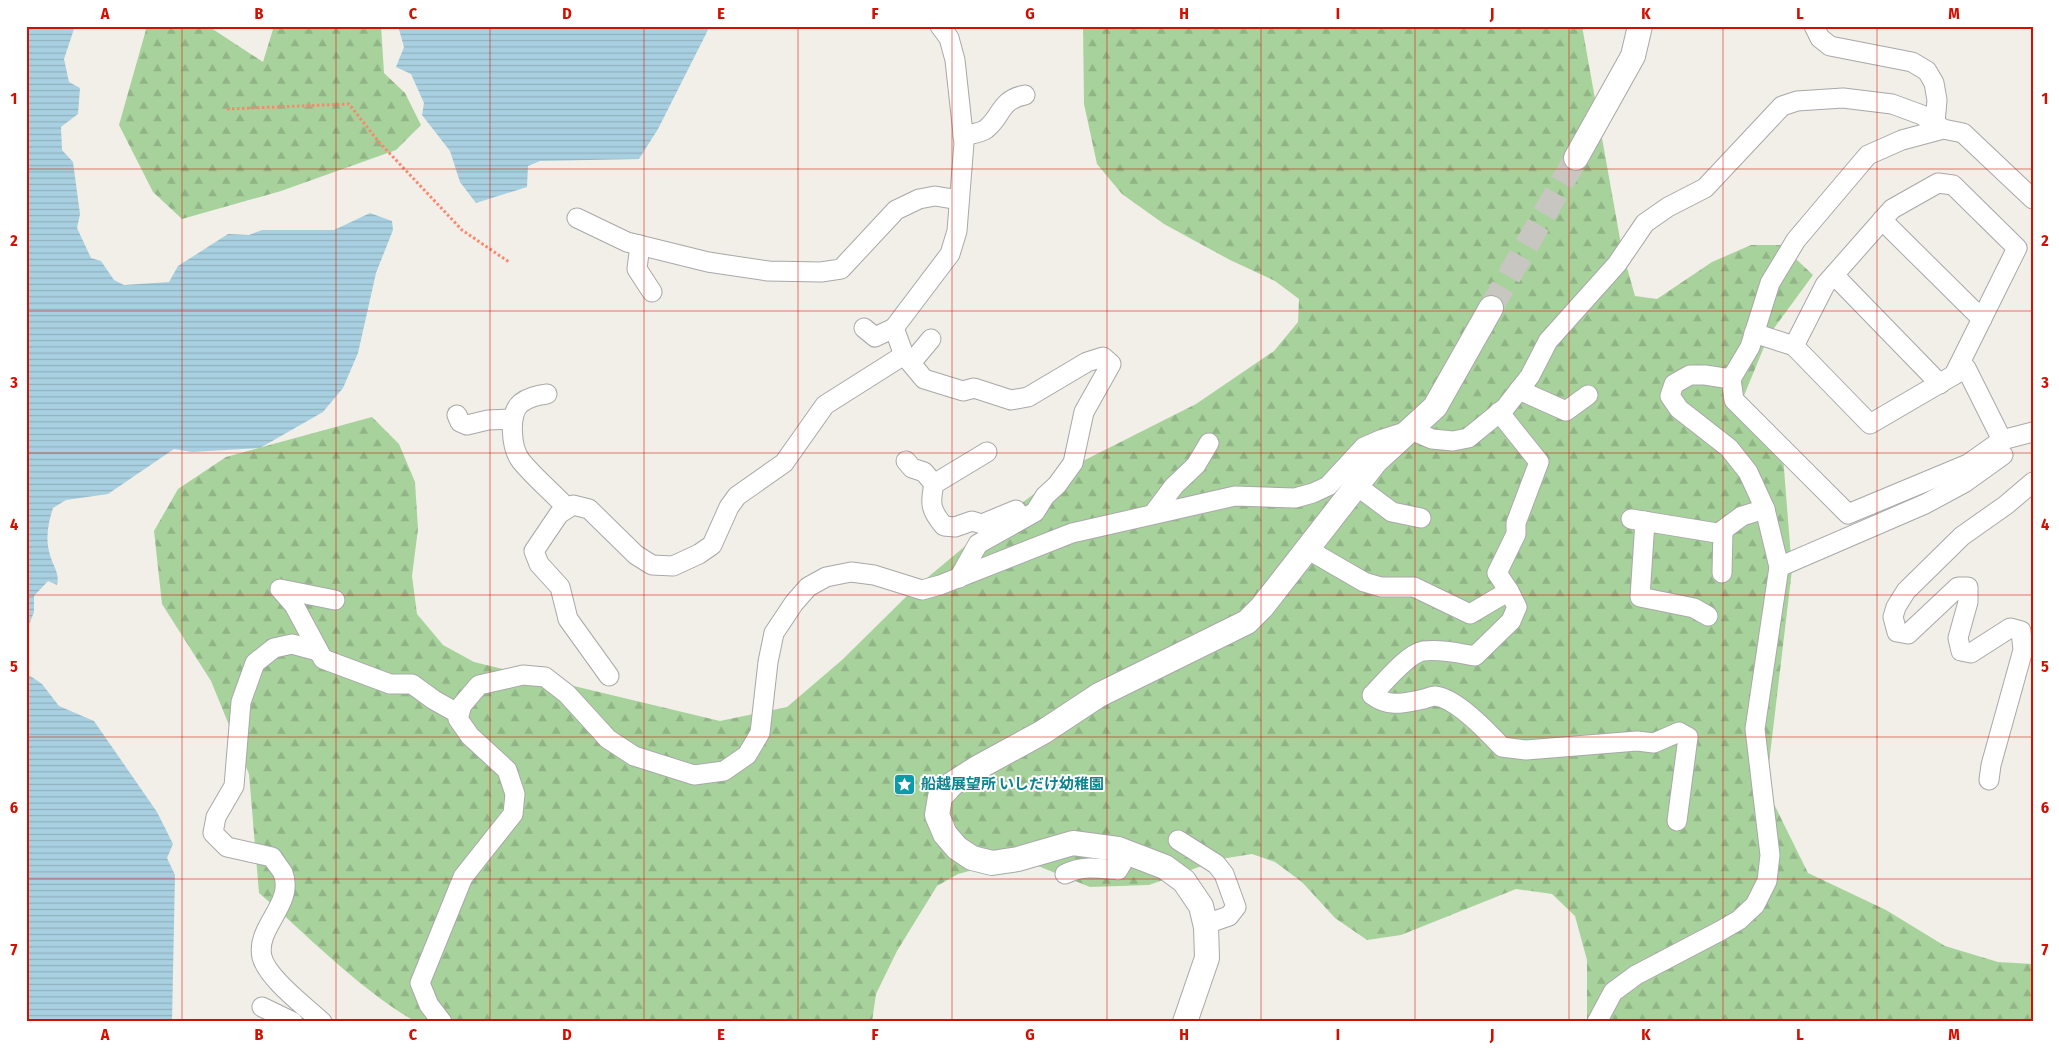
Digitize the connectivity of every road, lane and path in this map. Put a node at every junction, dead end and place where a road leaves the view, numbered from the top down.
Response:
1 (940, 26) edge
2 (1640, 26) edge
3 (1814, 26) edge
4 (1025, 95) dead end
5 (227, 109) dead end
6 (1939, 126) junction
7 (963, 136) junction
8 (1576, 158) tunnel mouth
9 (2033, 199) edge
10 (959, 200) junction
11 (578, 218) dead end
12 (1882, 220) junction
13 (640, 246) junction
14 (509, 262) dead end
15 (1834, 275) junction
16 (652, 292) dead end
17 (1491, 308) tunnel mouth
18 (1982, 319) junction
19 (864, 328) dead end
20 (894, 328) junction
21 (1754, 333) junction
22 (931, 339) dead end
23 (1794, 346) junction
24 (907, 359) junction
25 (1731, 379) junction
26 (1947, 379) junction
27 (1519, 390) junction
28 (547, 394) dead end
29 (1588, 395) dead end
30 (1499, 412) junction
31 (458, 415) dead end
32 (513, 419) junction
33 (1411, 430) junction
34 (2033, 433) edge
35 (2002, 440) junction
36 (1209, 443) dead end
37 (987, 452) dead end
38 (906, 461) dead end
39 (2033, 482) edge
40 (934, 484) junction
41 (1356, 486) junction
42 (567, 508) junction
43 (1765, 509) junction
44 (1154, 514) junction
45 (1421, 518) dead end
46 (1022, 519) junction
47 (1723, 534) junction
48 (1307, 549) junction
49 (1779, 567) junction
50 (1722, 572) dead end
51 (960, 578) junction
52 (1509, 591) junction
53 (335, 600) dead end
54 (1708, 616) dead end
55 (318, 651) junction
56 (609, 676) dead end
57 (459, 714) junction
58 (1989, 780) dead end
59 (1677, 821) dead end
60 (1178, 840) dead end
61 (1128, 853) junction
62 (1065, 874) dead end
63 (1206, 924) junction
64 (262, 1007) dead end
65 (294, 1022) edge
66 (322, 1022) edge
67 (442, 1022) edge
68 (1185, 1022) edge
69 (1597, 1022) edge

1 - 7 street
2 - 8 street
3 - 6 street
4 - 7 street
5 - 14 path
6 - 9 street
6 - 21 street
6 - 27 street
7 - 10 street
10 - 13 street
10 - 20 street
11 - 13 street
12 - 15 street
12 - 18 street
12 - 18 street
13 - 16 street
15 - 23 street
15 - 26 street
17 - 33 street
18 - 26 street
19 - 20 street
20 - 24 street
21 - 23 street
21 - 25 street
22 - 24 street
23 - 26 street
24 - 42 street
24 - 46 street
25 - 35 street
25 - 43 street
26 - 35 street
27 - 29 street
27 - 30 street
28 - 32 street
30 - 33 street
30 - 52 street
31 - 32 street
32 - 42 street
33 - 41 street
33 - 44 street
34 - 35 street
34 - 49 street
36 - 44 street
37 - 40 street
38 - 40 street
39 - 58 street
40 - 46 street
41 - 45 street
41 - 48 street
42 - 56 street
43 - 47 street
43 - 49 street
44 - 51 street
46 - 51 street
47 - 50 street
47 - 54 street
48 - 52 street
48 - 61 street
49 - 69 street
51 - 57 street
52 - 59 street
53 - 55 street
55 - 57 street
55 - 66 street
57 - 67 street
60 - 63 street
61 - 62 street
61 - 63 street
63 - 68 street
64 - 65 street

